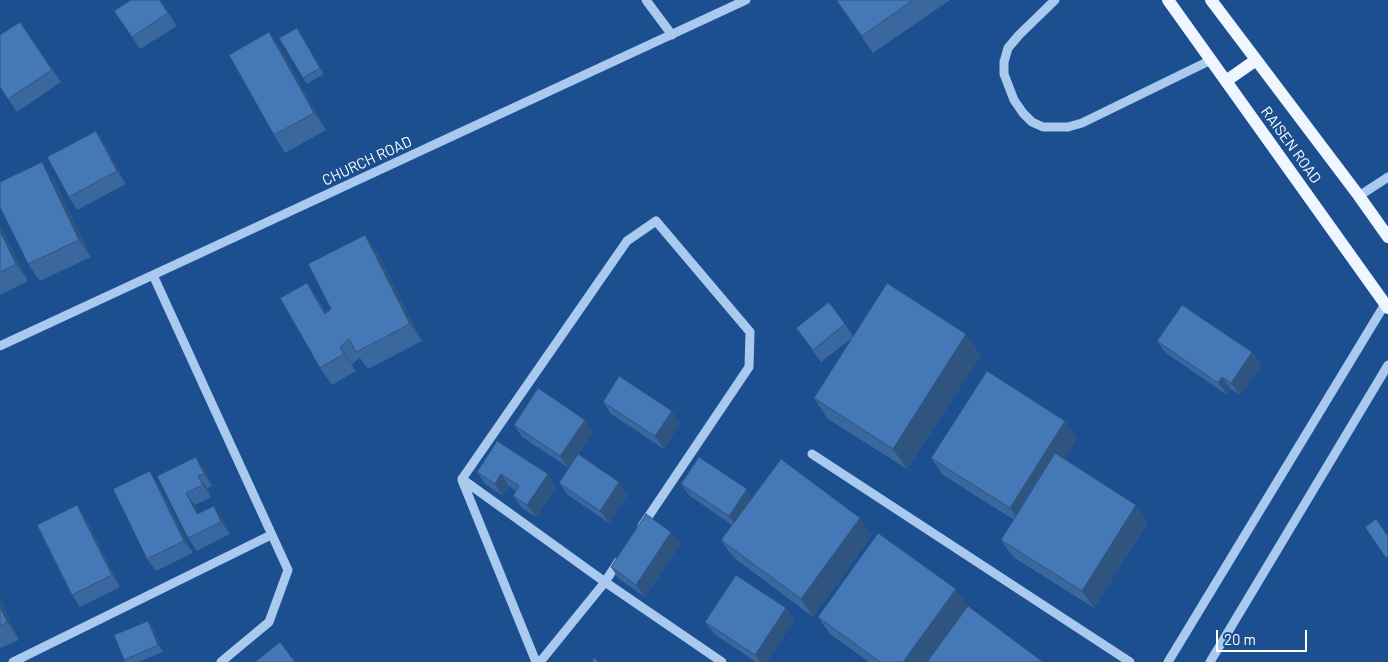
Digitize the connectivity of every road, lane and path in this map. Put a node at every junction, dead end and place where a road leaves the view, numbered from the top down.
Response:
1 (646, 0) edge
2 (746, 0) edge
3 (1055, 0) edge
4 (1168, 0) edge
5 (1215, 2) edge
6 (672, 35) junction
7 (1211, 60) junction
8 (1256, 60) junction
9 (1226, 81) junction
10 (1388, 177) edge
11 (1359, 196) junction
12 (1388, 237) edge
13 (153, 275) junction
14 (1387, 306) edge
15 (0, 346) edge
16 (1388, 365) edge
17 (812, 454) dead end
18 (462, 479) junction
19 (638, 532) edge
20 (271, 535) junction
21 (622, 557) edge
22 (605, 582) junction
23 (13, 662) edge
24 (221, 662) edge
25 (536, 662) edge
26 (540, 662) edge
27 (722, 662) edge
28 (1130, 662) edge
29 (1168, 662) edge
30 (1210, 662) edge

1 - 6 street
2 - 6 street, CHURCH ROAD
3 - 7 street
4 - 7 main road, RAISEN ROAD
5 - 8 main road, RAISEN ROAD
6 - 13 street, CHURCH ROAD
7 - 9 main road, RAISEN ROAD
8 - 9 main road
8 - 11 main road, RAISEN ROAD
9 - 14 main road, RAISEN ROAD
10 - 11 street
11 - 12 main road, RAISEN ROAD
13 - 15 street, CHURCH ROAD
13 - 20 street
14 - 29 street
16 - 30 street
17 - 28 street
18 - 19 street
18 - 22 street
18 - 25 street
20 - 23 street
20 - 24 street
21 - 22 street
22 - 26 street
22 - 27 street

